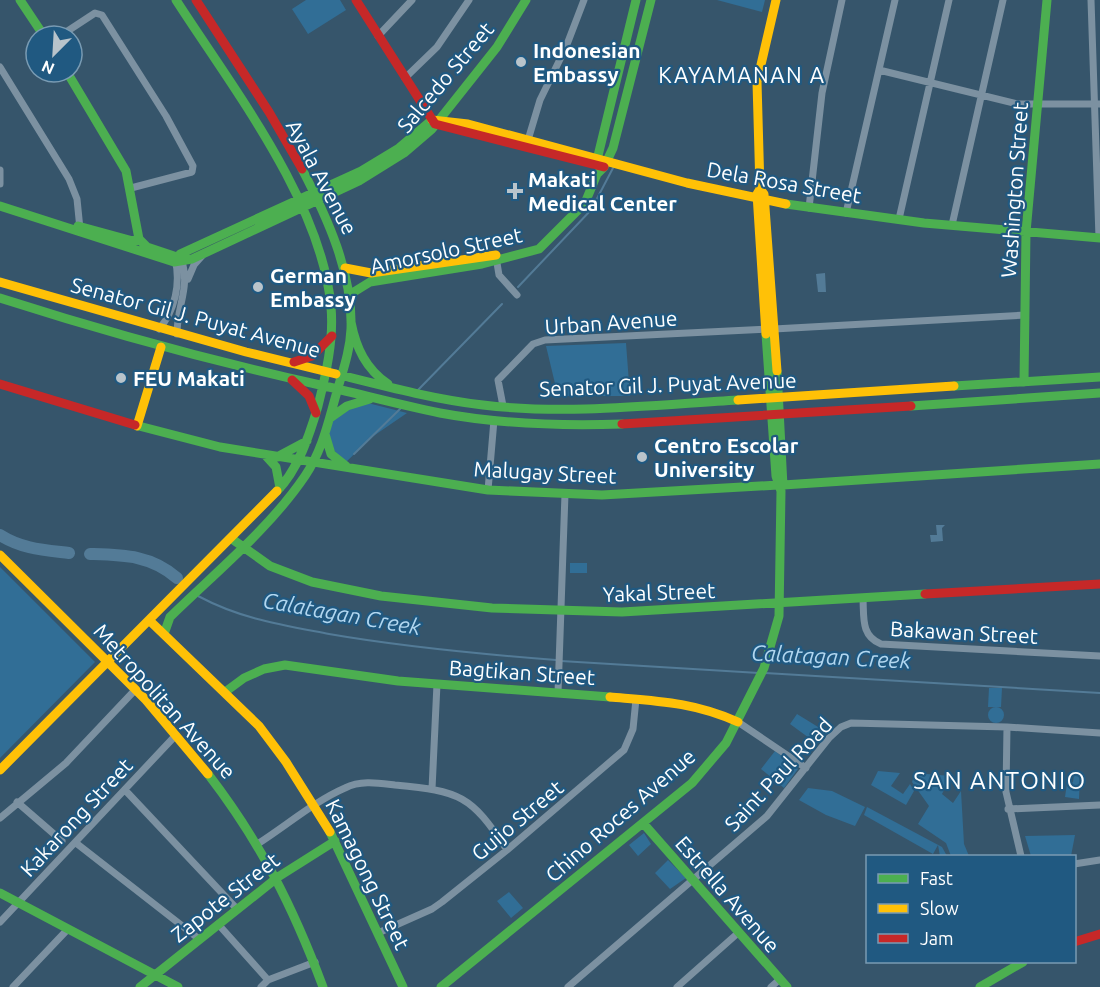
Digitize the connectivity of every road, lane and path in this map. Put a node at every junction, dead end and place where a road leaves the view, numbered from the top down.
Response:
1 (20, 0) edge
2 (176, 0) edge
3 (196, 0) edge
4 (357, 0) edge
5 (411, 0) edge
6 (469, 0) edge
7 (526, 0) edge
8 (584, 0) edge
9 (636, 0) edge
10 (651, 0) edge
11 (776, 0) edge
12 (842, 0) edge
13 (895, 0) edge
14 (949, 0) edge
15 (1003, 0) edge
16 (1047, 0) edge
17 (1091, 0) edge
18 (36, 24) edge
19 (78, 24) edge
20 (378, 36) junction
21 (0, 67) edge
22 (879, 70) junction
23 (405, 78) junction
24 (75, 84) edge
25 (930, 84) junction
26 (981, 96) junction
27 (1097, 104) edge
28 (1037, 105) junction
29 (435, 121) junction
30 (528, 140) junction
31 (600, 165) junction
32 (0, 170) edge
33 (0, 184) edge
34 (131, 188) junction
35 (316, 197) junction
36 (761, 200) junction
37 (0, 201) edge
38 (300, 204) junction
39 (0, 206) edge
40 (809, 208) junction
41 (846, 213) junction
42 (899, 219) junction
43 (952, 225) junction
44 (80, 229) junction
45 (1026, 232) junction
46 (139, 238) junction
47 (1100, 238) edge
48 (206, 253) junction
49 (496, 258) junction
50 (178, 259) junction
51 (482, 264) junction
52 (345, 268) junction
53 (499, 275) junction
54 (187, 281) junction
55 (0, 282) edge
56 (350, 295) junction
57 (517, 295) dead end
58 (0, 298) edge
59 (1025, 315) junction
60 (351, 322) junction
61 (159, 329) junction
62 (771, 329) junction
63 (177, 334) junction
64 (332, 336) junction
65 (161, 347) junction
66 (294, 362) junction
67 (326, 371) junction
68 (342, 374) junction
69 (1100, 377) edge
70 (289, 378) junction
71 (1024, 382) junction
72 (0, 384) edge
73 (323, 387) junction
74 (396, 389) junction
75 (338, 390) junction
76 (1100, 393) edge
77 (371, 399) junction
78 (775, 399) junction
79 (503, 406) junction
80 (316, 413) junction
81 (776, 415) junction
82 (330, 418) junction
83 (494, 420) junction
84 (137, 426) junction
85 (325, 432) junction
86 (307, 441) junction
87 (271, 457) junction
88 (298, 461) junction
89 (313, 463) junction
90 (1100, 464) edge
91 (352, 470) junction
92 (780, 487) junction
93 (280, 488) junction
94 (488, 490) junction
95 (565, 494) junction
96 (232, 539) junction
97 (241, 545) junction
98 (0, 555) edge
99 (1100, 584) edge
100 (863, 598) junction
101 (779, 604) junction
102 (562, 612) junction
103 (170, 617) junction
104 (150, 621) junction
105 (164, 634) junction
106 (1100, 656) edge
107 (108, 663) junction
108 (437, 684) junction
109 (135, 690) junction
110 (225, 692) junction
111 (558, 693) junction
112 (636, 699) junction
113 (738, 722) junction
114 (1007, 727) junction
115 (1100, 733) edge
116 (177, 735) junction
117 (806, 768) junction
118 (0, 770) edge
119 (432, 789) junction
120 (125, 790) junction
121 (17, 802) junction
122 (1100, 805) edge
123 (315, 807) junction
124 (1008, 809) junction
125 (0, 818) edge
126 (643, 823) junction
127 (62, 841) dead end
128 (335, 841) junction
129 (76, 843) junction
130 (259, 843) junction
131 (507, 850) junction
132 (1021, 855) edge
133 (1100, 860) edge
134 (1076, 864) edge
135 (278, 877) junction
136 (693, 881) junction
137 (0, 893) edge
138 (19, 903) junction
139 (237, 909) junction
140 (0, 922) edge
141 (218, 924) junction
142 (68, 929) junction
143 (378, 933) junction
144 (738, 933) junction
145 (1100, 934) edge
146 (200, 939) junction
147 (1076, 941) edge
148 (315, 962) junction
149 (1021, 963) edge
150 (155, 976) junction
151 (780, 979) junction
152 (268, 981) junction
153 (13, 987) edge
154 (140, 987) edge
155 (178, 987) edge
156 (261, 987) edge
157 (323, 987) edge
158 (403, 987) edge
159 (441, 987) edge
160 (568, 987) edge
161 (677, 987) edge
162 (771, 987) edge
163 (787, 987) edge
164 (980, 987) edge

1 - 18 street
2 - 38 street, Ayala Avenue
3 - 35 street, Ayala Avenue
4 - 20 street
5 - 20 street
6 - 23 street
7 - 29 street, Salcedo Street
8 - 30 street
9 - 31 street, Amorsolo Street
10 - 31 street, Amorsolo Street
11 - 36 street, Chino Roces Avenue
12 - 40 street
13 - 22 street
14 - 25 street
15 - 26 street
16 - 28 street, Washington Street
17 - 27 street
19 - 34 street
20 - 23 street
21 - 44 street
22 - 25 street
22 - 41 street
23 - 29 street
24 - 34 street
25 - 26 street
25 - 42 street
26 - 28 street
26 - 43 street
27 - 28 street
27 - 47 street
28 - 45 street, Washington Street
29 - 30 street, Dela Rosa Street
29 - 31 street, Dela Rosa Street
29 - 35 street, Salcedo Street
30 - 31 street, Dela Rosa Street
31 - 36 street, Dela Rosa Street
31 - 49 street, Amorsolo Street
32 - 33 street
34 - 46 street
35 - 38 street, Salcedo Street
35 - 52 street, Ayala Avenue
36 - 40 street, Dela Rosa Street
36 - 62 street, Chino Roces Avenue
37 - 44 street
38 - 48 street
38 - 50 street
38 - 64 street, Ayala Avenue
39 - 44 street
40 - 41 street, Dela Rosa Street
41 - 42 street, Dela Rosa Street
42 - 43 street, Dela Rosa Street
43 - 45 street, Dela Rosa Street
44 - 46 street
44 - 50 street
45 - 47 street, Dela Rosa Street
45 - 59 street, Washington Street
46 - 50 street
48 - 50 street
48 - 54 street
49 - 51 street, Amorsolo Street
49 - 52 street, Amorsolo Street
49 - 53 street
50 - 54 street
50 - 61 street
51 - 53 street
51 - 56 street, Amorsolo Street
52 - 56 street, Ayala Avenue
53 - 57 street
54 - 63 street
55 - 61 street, Senator Gil J. Puyat Avenue
56 - 60 street, Ayala Avenue
58 - 65 street, Senator Gil J. Puyat Avenue
59 - 62 street, Urban Avenue
59 - 71 street, Washington Street
60 - 68 street, Ayala Avenue
60 - 74 street
61 - 63 street, Senator Gil J. Puyat Avenue
62 - 78 street, Chino Roces Avenue
62 - 79 street, Urban Avenue
63 - 66 street, Senator Gil J. Puyat Avenue
64 - 66 street
64 - 67 street, Ayala Avenue
65 - 70 street, Senator Gil J. Puyat Avenue
65 - 84 street
66 - 67 street, Senator Gil J. Puyat Avenue
67 - 68 street, Senator Gil J. Puyat Avenue
67 - 73 street, Ayala Avenue
68 - 74 street, Senator Gil J. Puyat Avenue
68 - 75 street, Ayala Avenue
69 - 71 street, Senator Gil J. Puyat Avenue
70 - 73 street, Senator Gil J. Puyat Avenue
70 - 80 street
71 - 78 street, Senator Gil J. Puyat Avenue
72 - 84 street, Malugay Street
73 - 75 street, Senator Gil J. Puyat Avenue
73 - 80 street, Ayala Avenue
74 - 79 street, Senator Gil J. Puyat Avenue
75 - 77 street, Senator Gil J. Puyat Avenue
75 - 82 street, Ayala Avenue
76 - 81 street, Senator Gil J. Puyat Avenue
77 - 82 street
77 - 83 street, Senator Gil J. Puyat Avenue
78 - 79 street, Senator Gil J. Puyat Avenue
78 - 81 street, Chino Roces Avenue
80 - 86 street, Ayala Avenue
81 - 83 street, Senator Gil J. Puyat Avenue
81 - 92 street, Chino Roces Avenue
82 - 85 street, Ayala Avenue
83 - 94 street
84 - 87 street, Malugay Street
85 - 89 street, Ayala Avenue
85 - 91 street
86 - 87 street
86 - 88 street, Ayala Avenue
87 - 88 street, Malugay Street
87 - 93 street
88 - 89 street, Malugay Street
88 - 93 street, Ayala Avenue
89 - 91 street, Malugay Street
89 - 97 street, Ayala Avenue
90 - 92 street, Malugay Street
91 - 94 street, Malugay Street
92 - 95 street, Malugay Street
92 - 101 street, Chino Roces Avenue
93 - 96 street, Ayala Avenue
94 - 95 street, Malugay Street
95 - 102 street
96 - 97 street, Yakal Street
96 - 104 street, Ayala Avenue
97 - 102 street, Yakal Street
97 - 103 street, Ayala Avenue
98 - 107 street, Metropolitan Avenue
99 - 100 street, Yakal Street
100 - 101 street, Yakal Street
100 - 106 street, Bakawan Street
101 - 102 street, Yakal Street
101 - 113 street, Chino Roces Avenue
102 - 111 street
103 - 104 street
103 - 105 street
104 - 105 street, Kamagong Street
104 - 107 street, Ayala Avenue
105 - 110 street, Kamagong Street
107 - 109 street, Metropolitan Avenue
107 - 118 street, Ayala Avenue
108 - 110 street, Bagtikan Street
108 - 111 street, Bagtikan Street
108 - 119 street
109 - 116 street, Metropolitan Avenue
109 - 121 street
110 - 123 street, Kamagong Street
111 - 112 street, Bagtikan Street
112 - 113 street, Bagtikan Street
112 - 131 street, Guijo Street
113 - 117 street, Bagtikan Street
113 - 126 street, Chino Roces Avenue
114 - 115 street, Saint Paul Road
114 - 117 street, Saint Paul Road
114 - 124 street
116 - 120 street, Kakarong Street
116 - 130 street, Metropolitan Avenue
117 - 136 street, Saint Paul Road
119 - 123 street
119 - 131 street
120 - 129 street, Kakarong Street
120 - 139 street
121 - 125 street
121 - 127 street
122 - 124 street
123 - 128 street, Kamagong Street
123 - 130 street
124 - 132 street
126 - 136 street, Estrella Avenue
126 - 159 street, Chino Roces Avenue
128 - 135 street, Zapote Street
128 - 143 street, Kamagong Street
129 - 138 street, Kakarong Street
129 - 146 street
130 - 135 street, Metropolitan Avenue
131 - 143 street, Guijo Street
133 - 134 street
135 - 139 street, Zapote Street
135 - 148 street, Metropolitan Avenue
136 - 144 street, Estrella Avenue
136 - 160 street, Saint Paul Road
137 - 138 street
138 - 140 street, Kakarong Street
138 - 142 street
139 - 141 street, Zapote Street
141 - 146 street, Zapote Street
141 - 152 street
142 - 150 street
142 - 153 street
143 - 158 street, Kamagong Street
144 - 151 street, Estrella Avenue
144 - 161 street
145 - 147 street
146 - 150 street, Zapote Street
148 - 152 street
148 - 157 street, Metropolitan Avenue
149 - 164 street
150 - 154 street, Zapote Street
150 - 155 street
151 - 162 street
151 - 163 street, Estrella Avenue
152 - 156 street

